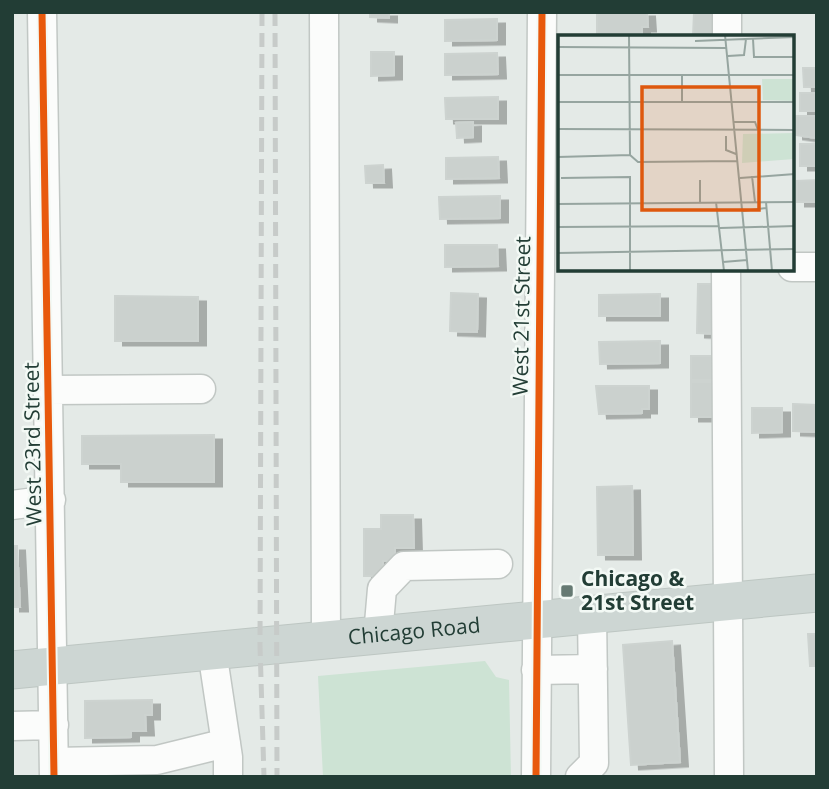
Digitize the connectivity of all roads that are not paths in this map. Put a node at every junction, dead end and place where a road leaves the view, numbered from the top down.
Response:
1 (42, 12) edge
2 (324, 12) edge
3 (542, 12) edge
4 (727, 12) edge
5 (727, 35) edge
6 (794, 267) edge
7 (817, 267) edge
8 (726, 271) edge
9 (201, 389) dead end
10 (49, 390) junction
11 (51, 500) junction
12 (12, 505) edge
13 (498, 564) dead end
14 (817, 593) edge
15 (727, 602) junction
16 (592, 614) junction
17 (536, 620) junction
18 (378, 635) junction
19 (326, 640) junction
20 (212, 651) junction
21 (54, 666) junction
22 (593, 669) junction
23 (12, 670) edge
24 (536, 670) junction
25 (54, 725) junction
26 (12, 726) edge
27 (226, 743) junction
28 (54, 769) edge
29 (228, 777) edge
30 (536, 777) edge
31 (580, 777) edge
32 (729, 777) edge

1 - 10 street, West 23rd Street
2 - 19 street
3 - 17 street, West 21st Street
4 - 5 street
6 - 7 street
8 - 15 street
9 - 10 street
10 - 11 street, West 23rd Street
11 - 12 street
11 - 21 street, West 23rd Street
13 - 18 street
14 - 15 main road, Chicago Road
15 - 16 main road, Chicago Road
15 - 32 street
16 - 17 main road, Chicago Road
16 - 22 street
17 - 18 main road, Chicago Road
17 - 24 street, West 21st Street
18 - 19 main road, Chicago Road
19 - 20 main road, Chicago Road
20 - 21 main road, Chicago Road
20 - 27 street
21 - 23 main road, Chicago Road
21 - 25 street, West 23rd Street
22 - 24 street
22 - 31 street
24 - 30 street, West 21st Street
25 - 26 street
25 - 28 street, West 23rd Street
27 - 28 street
27 - 29 street

